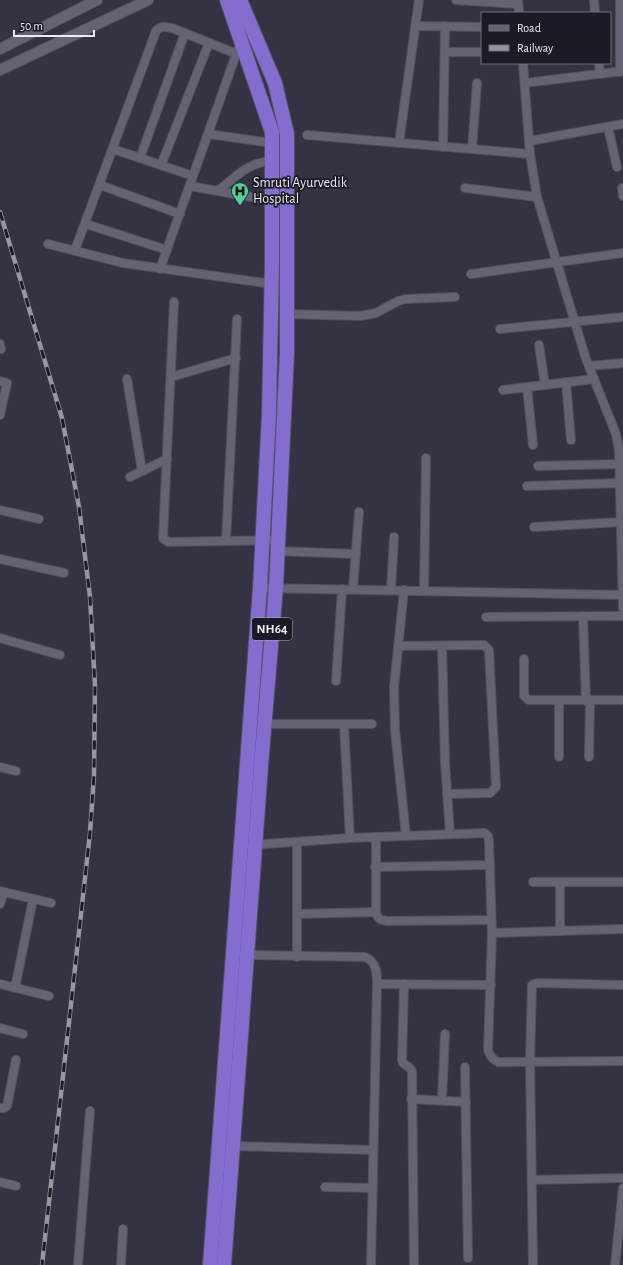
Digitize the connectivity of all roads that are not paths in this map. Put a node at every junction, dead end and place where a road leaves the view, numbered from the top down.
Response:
1 (97, 0) edge
2 (148, 0) edge
3 (227, 0) edge
4 (240, 0) edge
5 (419, 0) edge
6 (456, 0) edge
7 (594, 0) edge
8 (620, 0) edge
9 (518, 2) edge
10 (519, 12) edge
11 (595, 12) edge
12 (415, 26) junction
13 (445, 26) junction
14 (481, 27) edge
15 (185, 33) junction
16 (241, 40) junction
17 (209, 43) junction
18 (0, 49) edge
19 (445, 52) junction
20 (481, 52) edge
21 (237, 54) junction
22 (523, 64) edge
23 (599, 64) edge
24 (0, 70) edge
25 (622, 71) edge
26 (600, 74) junction
27 (477, 83) dead end
28 (525, 83) junction
29 (623, 124) edge
30 (608, 127) junction
31 (208, 134) junction
32 (307, 135) dead end
33 (529, 142) junction
34 (272, 143) junction
35 (399, 143) junction
36 (443, 146) junction
37 (113, 149) junction
38 (472, 149) junction
39 (530, 154) junction
40 (140, 158) junction
41 (273, 161) junction
42 (161, 165) junction
43 (617, 167) dead end
44 (193, 176) junction
45 (100, 185) junction
46 (190, 186) junction
47 (465, 188) dead end
48 (218, 191) junction
49 (537, 197) junction
50 (273, 201) junction
51 (180, 214) junction
52 (86, 224) junction
53 (48, 244) dead end
54 (75, 250) junction
55 (167, 250) junction
56 (623, 253) edge
57 (557, 263) junction
58 (160, 269) junction
59 (471, 274) dead end
60 (272, 284) junction
61 (455, 297) dead end
62 (174, 302) dead end
63 (287, 314) junction
64 (623, 317) edge
65 (237, 319) dead end
66 (575, 322) junction
67 (500, 329) dead end
68 (539, 345) dead end
69 (236, 358) junction
70 (623, 363) edge
71 (589, 366) junction
72 (171, 377) junction
73 (127, 379) dead end
74 (594, 379) junction
75 (0, 381) edge
76 (566, 382) junction
77 (545, 385) junction
78 (527, 387) junction
79 (503, 390) dead end
80 (270, 392) junction
81 (285, 394) junction
82 (0, 414) edge
83 (619, 434) edge
84 (571, 440) dead end
85 (532, 445) dead end
86 (426, 458) dead end
87 (167, 459) junction
88 (620, 464) junction
89 (538, 466) dead end
90 (142, 471) junction
91 (130, 477) dead end
92 (621, 483) junction
93 (527, 486) dead end
94 (0, 510) edge
95 (359, 512) dead end
96 (39, 519) dead end
97 (621, 522) junction
98 (534, 527) dead end
99 (394, 538) dead end
100 (262, 539) junction
101 (226, 540) junction
102 (278, 546) junction
103 (356, 554) junction
104 (0, 559) edge
105 (64, 573) dead end
106 (260, 588) junction
107 (276, 588) junction
108 (342, 589) junction
109 (353, 589) junction
110 (391, 590) junction
111 (404, 590) junction
112 (424, 591) junction
113 (623, 595) edge
114 (623, 608) edge
115 (583, 616) junction
116 (623, 616) edge
117 (486, 617) dead end
118 (0, 638) edge
119 (398, 646) junction
120 (442, 646) junction
121 (60, 655) dead end
122 (524, 659) dead end
123 (336, 681) dead end
124 (623, 700) edge
125 (559, 701) junction
126 (588, 701) junction
127 (264, 724) junction
128 (344, 724) junction
129 (372, 724) dead end
130 (559, 758) dead end
131 (589, 758) dead end
132 (0, 767) edge
133 (16, 771) dead end
134 (447, 794) junction
135 (450, 834) junction
136 (406, 836) junction
137 (376, 837) junction
138 (350, 838) junction
139 (297, 842) junction
140 (255, 845) junction
141 (240, 846) junction
142 (490, 865) junction
143 (375, 867) junction
144 (533, 882) dead end
145 (560, 882) junction
146 (623, 882) edge
147 (2, 891) edge
148 (33, 899) junction
149 (51, 903) dead end
150 (0, 904) edge
151 (376, 912) junction
152 (297, 914) junction
153 (492, 920) junction
154 (623, 929) edge
155 (560, 931) junction
156 (492, 933) junction
157 (247, 955) junction
158 (297, 957) junction
159 (0, 984) edge
160 (377, 984) junction
161 (404, 984) junction
162 (491, 985) junction
163 (623, 985) edge
164 (15, 988) junction
165 (49, 996) dead end
166 (0, 1028) edge
167 (23, 1034) dead end
168 (444, 1034) dead end
169 (16, 1060) dead end
170 (530, 1061) junction
171 (623, 1061) edge
172 (465, 1067) dead end
173 (411, 1099) junction
174 (442, 1100) junction
175 (466, 1102) junction
176 (0, 1108) edge
177 (90, 1111) dead end
178 (233, 1146) junction
179 (373, 1150) junction
180 (623, 1178) edge
181 (532, 1180) junction
182 (0, 1182) edge
183 (16, 1186) dead end
184 (325, 1187) dead end
185 (372, 1188) junction
186 (623, 1188) edge
187 (123, 1229) dead end
188 (468, 1258) dead end
189 (78, 1265) edge
190 (121, 1265) edge
191 (210, 1265) edge
192 (224, 1265) edge
193 (371, 1265) edge
194 (414, 1265) edge
195 (533, 1265) edge
196 (615, 1265) edge

1 - 18 street
2 - 24 street
3 - 16 highway, NH64
4 - 63 highway, NH64
5 - 12 street
6 - 9 street
7 - 11 street
8 - 25 street
9 - 10 street
12 - 13 street
12 - 35 street
13 - 14 street
13 - 19 street
15 - 17 street
15 - 37 street
15 - 40 street
16 - 21 street
16 - 34 highway, NH64
17 - 21 street
17 - 42 street
19 - 20 street
19 - 36 street
21 - 31 street
22 - 28 street
23 - 26 street
25 - 26 street
26 - 28 street
27 - 38 street
28 - 33 street
29 - 30 street
30 - 33 street
30 - 43 street
31 - 34 street
31 - 44 street
32 - 35 street
33 - 39 street
34 - 41 highway, NH64
35 - 36 street
36 - 38 street
37 - 40 street
37 - 45 street
38 - 39 street
39 - 49 street
40 - 42 street
41 - 48 street
41 - 50 highway, NH64
42 - 44 street
44 - 46 street
45 - 51 street
45 - 52 street
46 - 48 street
46 - 51 street
47 - 49 street
48 - 50 street
49 - 57 street
50 - 60 highway, NH64
51 - 55 street
52 - 54 street
52 - 55 street
53 - 54 street
54 - 58 street
55 - 58 street
56 - 57 street
57 - 59 street
57 - 66 street
58 - 60 street
60 - 80 highway, NH64
61 - 63 street
62 - 72 street
63 - 81 highway, NH64
64 - 66 street
65 - 69 street
66 - 67 street
66 - 71 street
68 - 77 street
69 - 72 street
69 - 101 street
70 - 71 street
71 - 74 street
72 - 87 street
73 - 90 street
74 - 76 street
74 - 83 street
75 - 82 street
76 - 77 street
76 - 84 street
77 - 78 street
78 - 79 street
78 - 85 street
80 - 81 highway
80 - 100 highway, NH64
81 - 102 highway, NH64
83 - 88 street
86 - 112 street
87 - 90 street
87 - 101 street
88 - 89 street
88 - 92 street
90 - 91 street
92 - 93 street
92 - 97 street
94 - 96 street
95 - 103 street
97 - 98 street
97 - 113 street
99 - 110 street
100 - 101 street
100 - 102 street
100 - 106 highway, NH64
102 - 103 street
102 - 107 highway, NH64
103 - 109 street
104 - 105 street
106 - 107 street
106 - 141 highway, NH64
107 - 108 street
107 - 127 highway, NH64
108 - 109 street
108 - 123 street
109 - 110 street
110 - 111 street
111 - 112 street
111 - 119 street
112 - 113 street
113 - 114 street
115 - 116 street
115 - 117 street
115 - 126 street
118 - 121 street
119 - 120 street
119 - 136 street
120 - 134 street
120 - 134 street
122 - 125 street
124 - 126 street
125 - 126 street
125 - 130 street
126 - 131 street
127 - 128 street
127 - 140 highway, NH64
128 - 129 street
128 - 138 street
132 - 133 street
134 - 135 street
135 - 136 street
135 - 142 street
136 - 137 street
137 - 138 street
137 - 143 street
138 - 139 street
139 - 140 street
139 - 152 street
140 - 141 street
140 - 157 highway, NH64
141 - 191 highway, NH64
142 - 143 street
142 - 153 street
143 - 151 street
144 - 145 street
145 - 146 street
145 - 155 street
147 - 148 street
147 - 150 street
148 - 149 street
148 - 164 street
151 - 152 street
151 - 153 street
152 - 158 street
153 - 156 street
154 - 155 street
155 - 156 street
156 - 162 street
157 - 158 street
157 - 178 highway, NH64
158 - 160 street
159 - 164 street
160 - 161 street
160 - 179 street
161 - 162 street
161 - 173 street
162 - 170 street
163 - 170 street
164 - 165 street
166 - 167 street
168 - 174 street
169 - 176 street
170 - 171 street
170 - 181 street
172 - 175 street
173 - 174 street
173 - 194 street
174 - 175 street
175 - 188 street
177 - 189 street
178 - 179 street
178 - 192 highway, NH64
179 - 185 street
180 - 181 street
181 - 195 street
182 - 183 street
184 - 185 street
185 - 193 street
186 - 196 street
187 - 190 street

